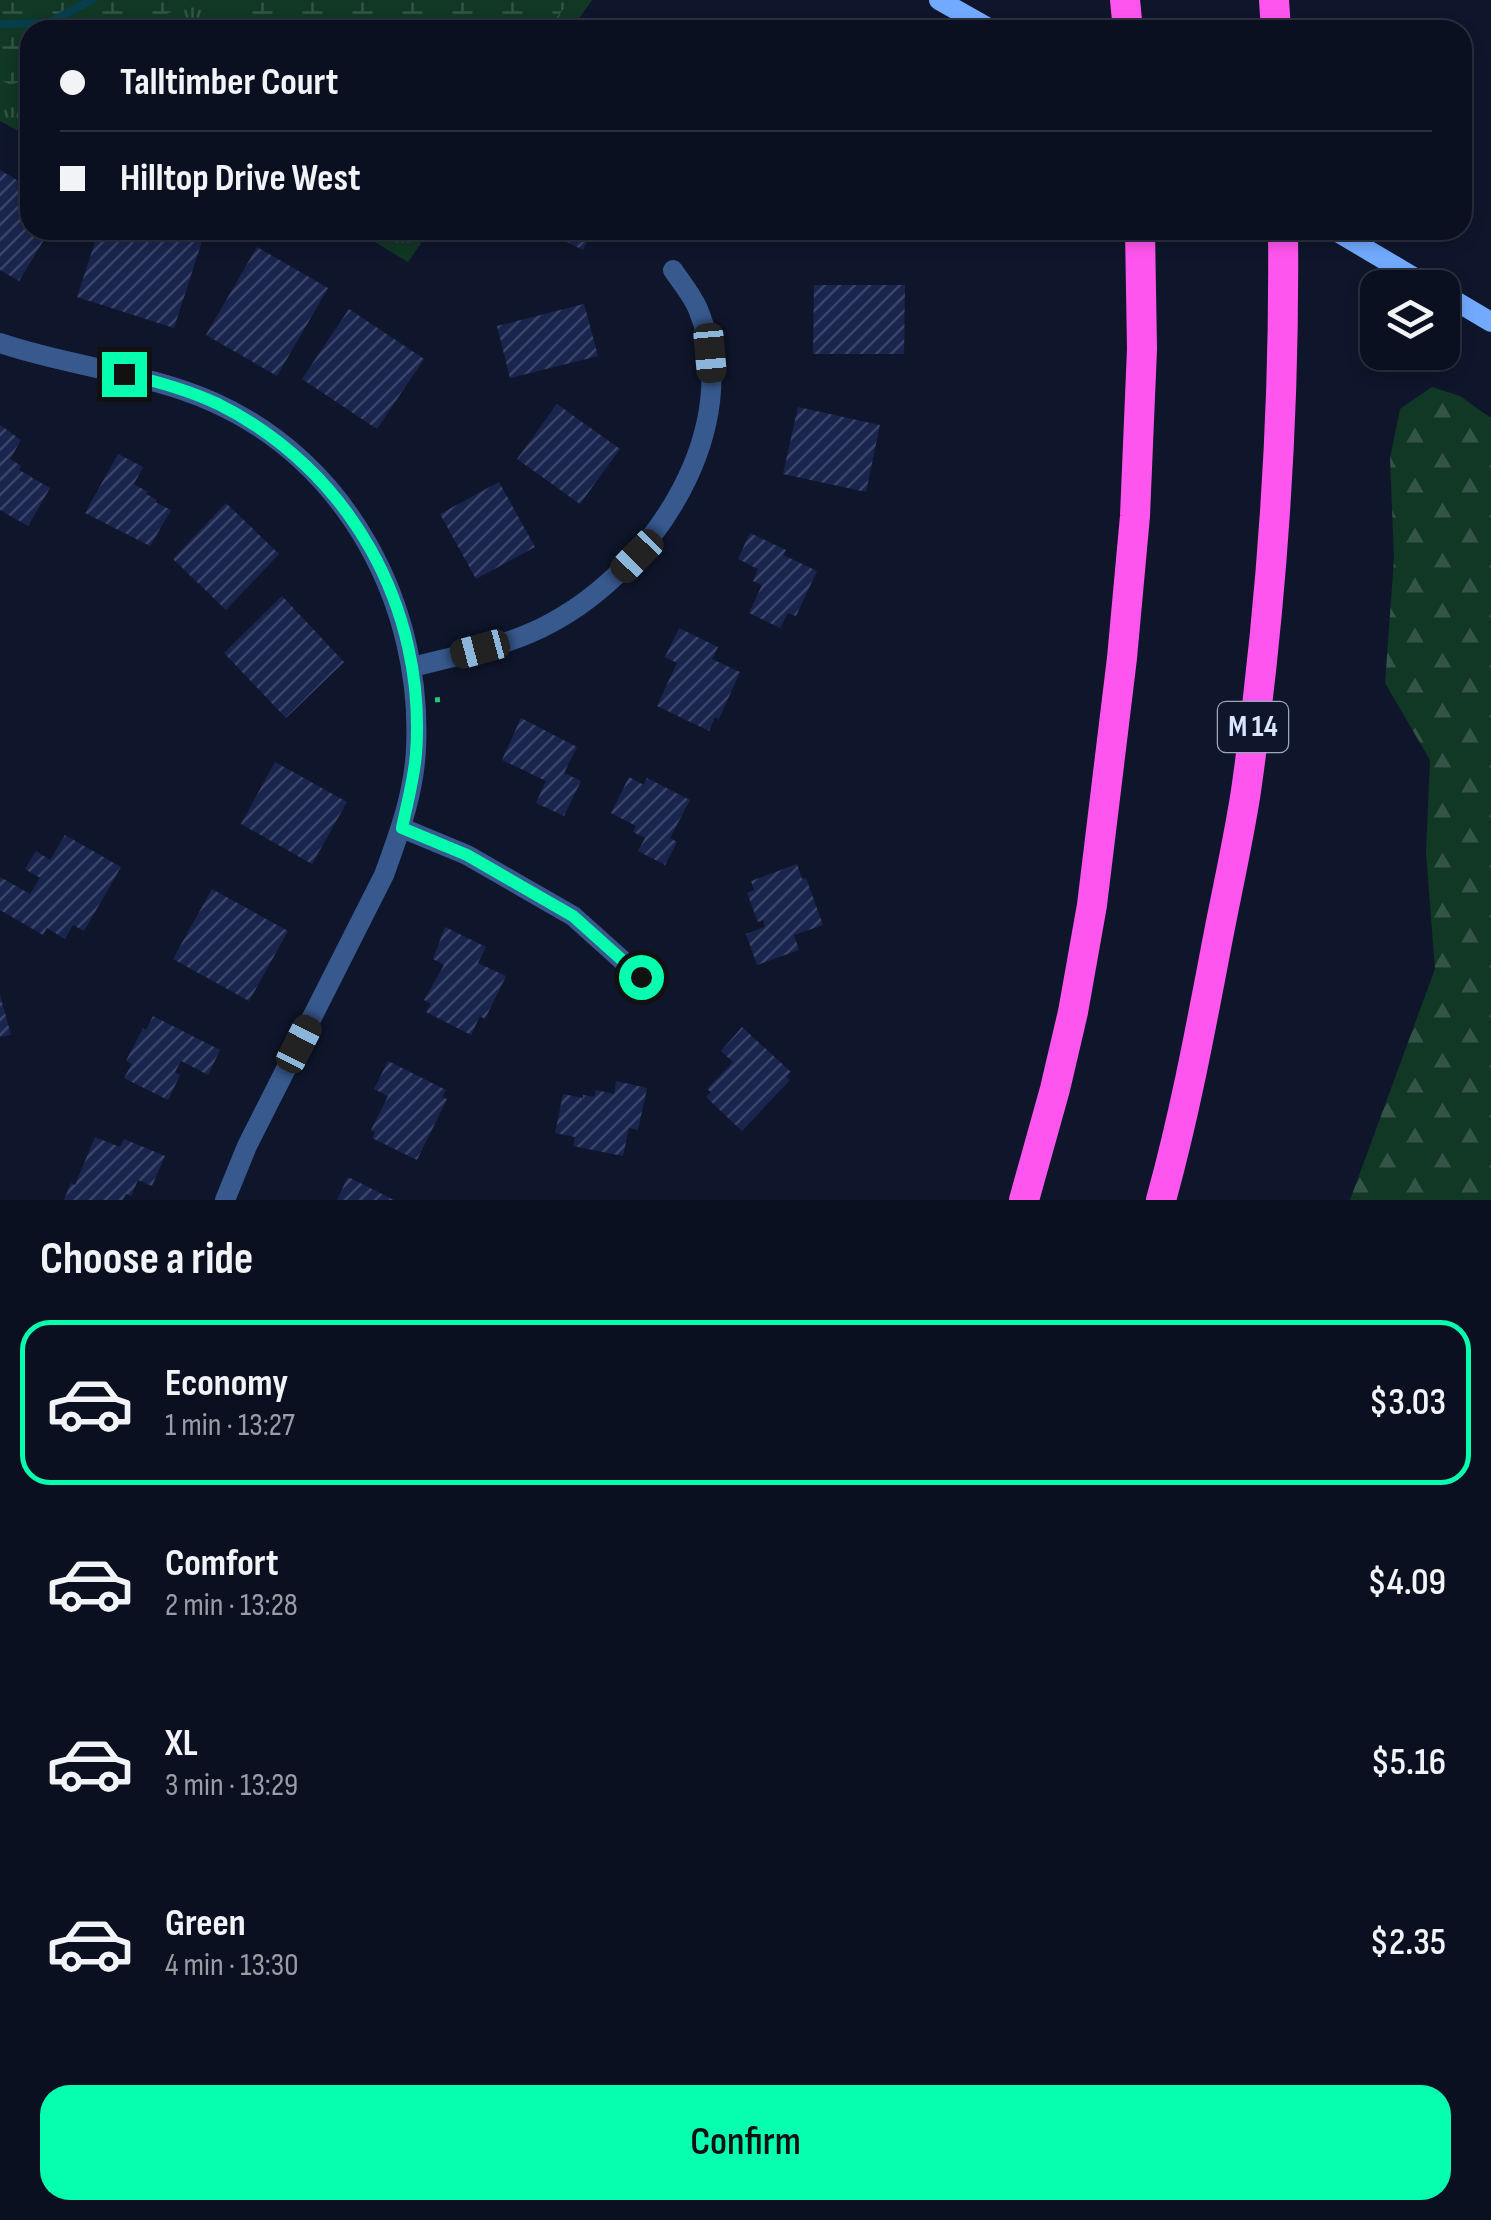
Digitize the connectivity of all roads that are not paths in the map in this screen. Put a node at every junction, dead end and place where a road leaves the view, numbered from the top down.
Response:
1 (938, 0) edge
2 (974, 20) edge
3 (1140, 240) edge
4 (1283, 240) edge
5 (1351, 240) edge
6 (673, 270) dead end
7 (1402, 270) edge
8 (1460, 304) edge
9 (1491, 322) edge
10 (0, 343) edge
11 (412, 668) junction
12 (402, 828) junction
13 (641, 977) dead end
14 (226, 1200) edge
15 (1024, 1200) edge
16 (1162, 1200) edge

1 - 2 street
3 - 15 highway
4 - 16 highway, M 14
5 - 7 street
6 - 11 street
8 - 9 street
10 - 11 street
11 - 12 street
12 - 13 street
12 - 14 street

